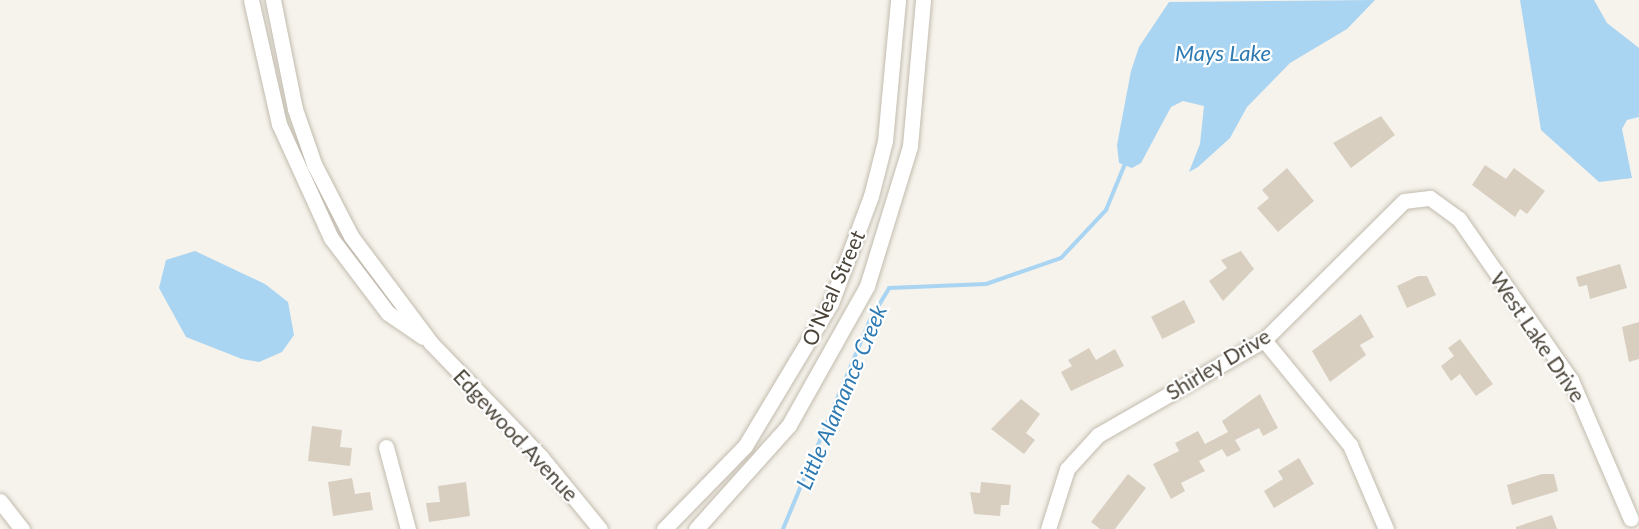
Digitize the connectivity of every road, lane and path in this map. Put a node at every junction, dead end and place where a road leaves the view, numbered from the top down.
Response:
1 (251, 0) edge
2 (273, 0) edge
3 (898, 0) edge
4 (923, 0) edge
5 (307, 144) junction
6 (286, 146) junction
7 (1404, 201) joint
8 (1264, 340) junction
9 (430, 343) junction
10 (386, 447) dead end
11 (0, 501) edge
12 (1630, 519) dead end
13 (22, 529) edge
14 (408, 529) edge
15 (600, 529) edge
16 (664, 529) edge
17 (696, 529) edge
18 (1048, 529) edge
19 (1386, 529) edge

1 - 6 street, Edgewood Avenue
2 - 5 street, Edgewood Avenue
3 - 16 street, O'Neal Street
4 - 17 street, O'Neal Street
5 - 6 street
5 - 9 street, Edgewood Avenue
6 - 9 street, Edgewood Avenue
7 - 8 street, Shirley Drive
7 - 12 street, West Lake Drive
8 - 18 street, Shirley Drive
8 - 19 street
9 - 15 street, Edgewood Avenue
10 - 14 street
11 - 13 street

